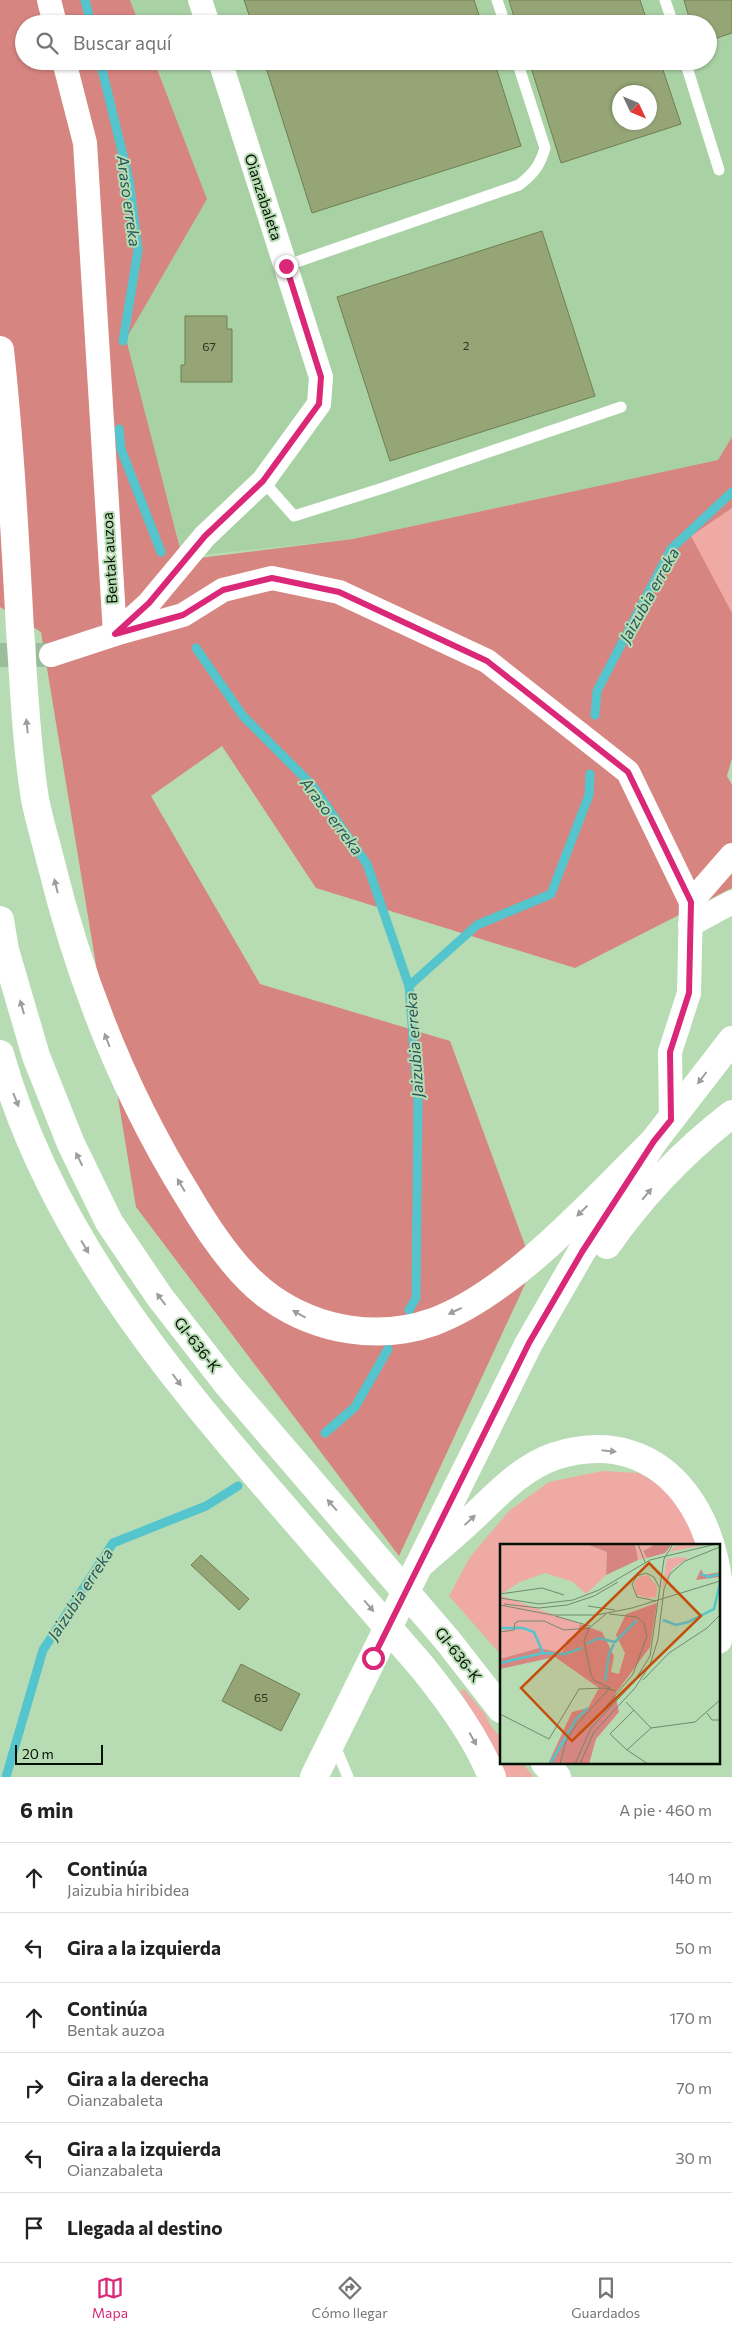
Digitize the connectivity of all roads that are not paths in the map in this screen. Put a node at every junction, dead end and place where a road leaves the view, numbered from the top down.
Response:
1 (49, 0) edge
2 (200, 0) edge
3 (497, 0) edge
4 (665, 0) edge
5 (53, 15) edge
6 (205, 15) edge
7 (502, 15) edge
8 (670, 15) edge
9 (66, 70) edge
10 (223, 70) edge
11 (520, 70) edge
12 (688, 70) edge
13 (719, 170) dead end
14 (286, 266) junction
15 (0, 350) edge
16 (621, 407) dead end
17 (263, 481) junction
18 (115, 634) junction
19 (51, 654) tunnel mouth
20 (732, 855) edge
21 (691, 902) junction
22 (732, 902) edge
23 (0, 920) edge
24 (690, 925) junction
25 (732, 1040) edge
26 (0, 1054) edge
27 (732, 1114) edge
28 (671, 1120) junction
29 (654, 1141) junction
30 (476, 1454) junction
31 (420, 1564) junction
32 (720, 1635) edge
33 (448, 1641) junction
34 (500, 1681) edge
35 (500, 1709) edge
36 (333, 1740) junction
37 (546, 1764) edge
38 (314, 1777) edge
39 (348, 1777) edge
40 (492, 1777) edge
41 (557, 1777) edge

1 - 5 street
2 - 6 street
3 - 7 lane
4 - 8 lane
9 - 18 street, Bentak auzoa
10 - 14 street, Oianzabaleta
11 - 14 lane
12 - 13 lane
14 - 17 street, Oianzabaleta
29 -> 15 main road
16 - 17 lane
17 - 18 street, Oianzabaleta
18 - 19 street, Oianzabaleta
18 - 21 street
20 - 21 street
21 - 24 street
22 - 24 street
33 -> 23 main road, GI-636-K
24 - 28 street
25 -> 28 main road
26 -> 40 main road
30 -> 27 main road
28 - 29 main road
29 - 30 main road
30 - 31 main road
31 -> 32 main road
31 - 36 main road
33 - 34 main road
33 - 35 main road, GI-636-K
36 - 38 main road
36 - 39 lane
37 - 41 main road

